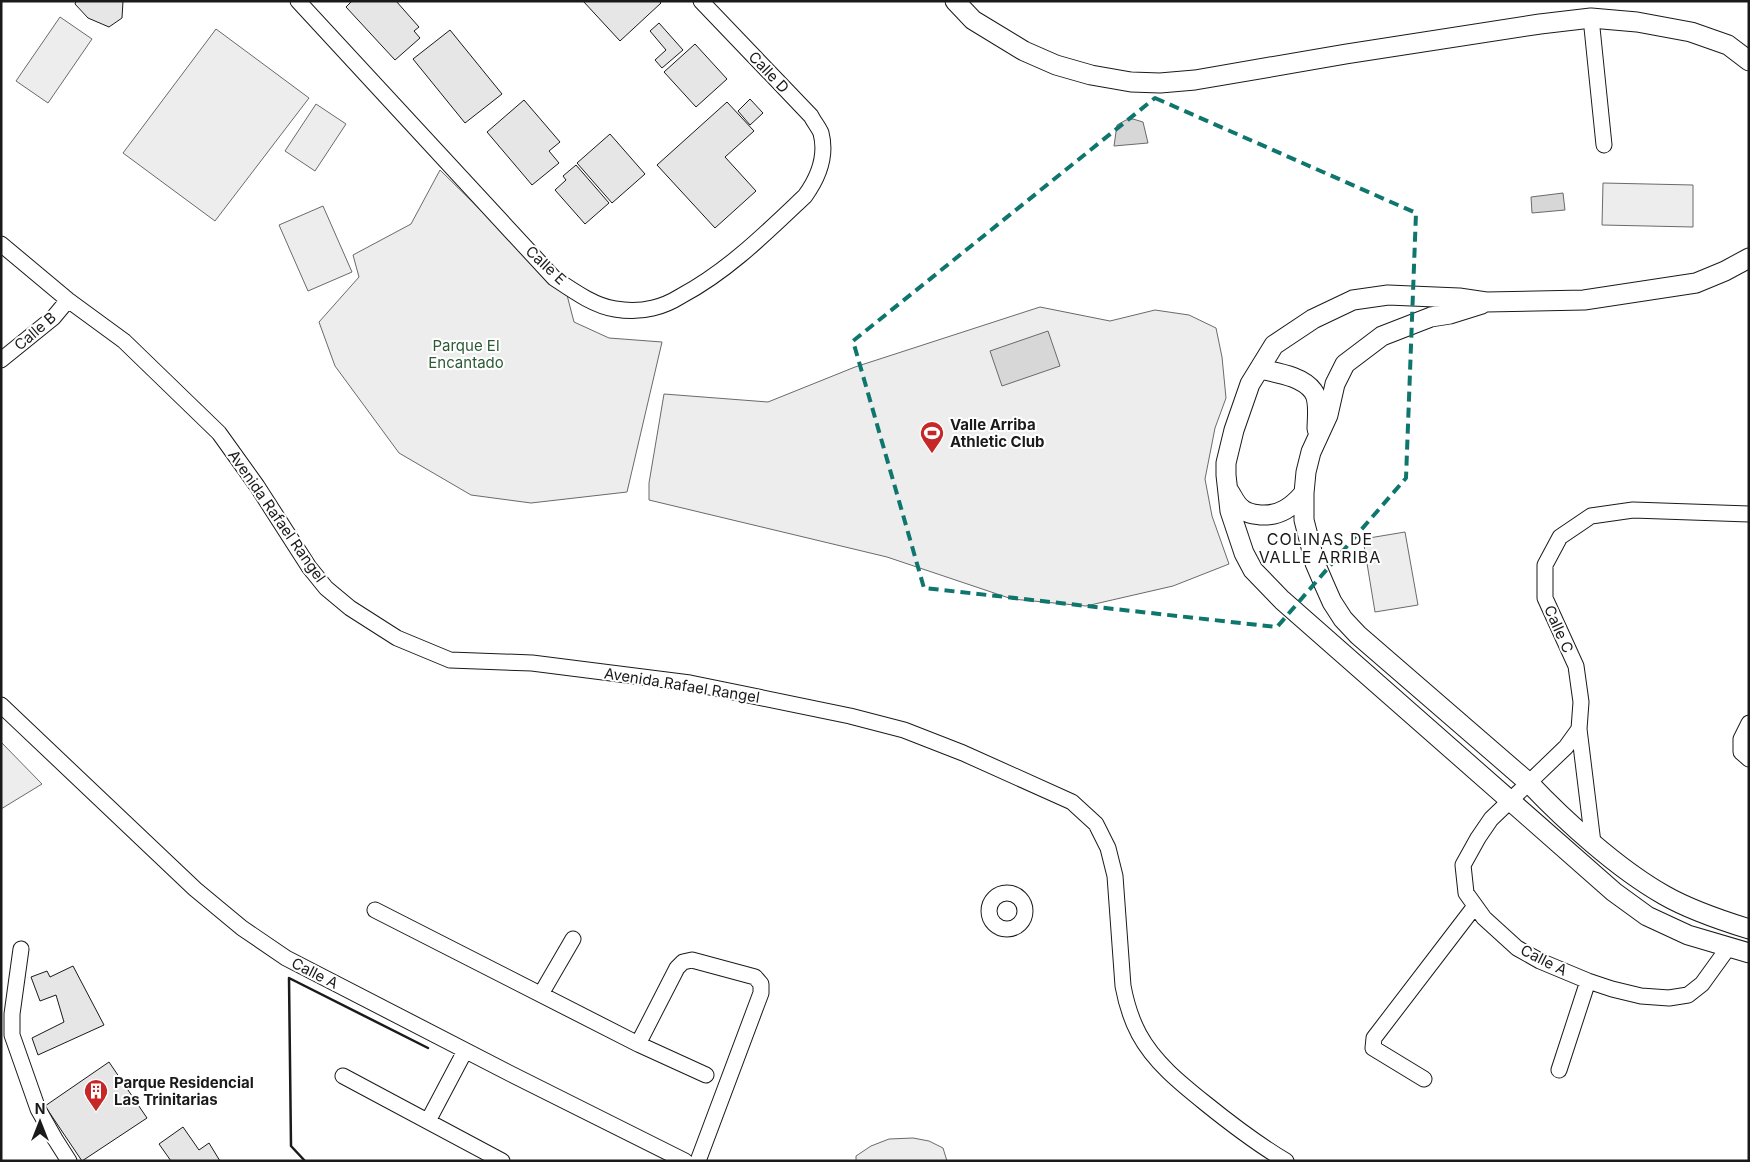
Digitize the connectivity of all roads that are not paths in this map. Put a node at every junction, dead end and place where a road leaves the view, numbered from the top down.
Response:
1 (298, 1) edge
2 (701, 1) edge
3 (955, 1) edge
4 (1591, 18) junction
5 (1749, 61) edge
6 (1604, 145) dead end
7 (823, 150) joint
8 (1, 244) edge
9 (1749, 258) edge
10 (68, 300) junction
11 (1486, 302) junction
12 (1, 360) edge
13 (1260, 368) junction
14 (1316, 438) junction
15 (1227, 488) junction
16 (1304, 493) junction
17 (1749, 514) edge
18 (1, 705) edge
19 (1749, 723) edge
20 (1579, 729) junction
21 (1749, 759) edge
22 (1529, 782) junction
23 (1511, 801) junction
24 (1593, 843) junction
25 (1475, 906) junction
26 (375, 910) dead end
27 (1749, 930) edge
28 (572, 938) dead end
29 (1728, 948) junction
30 (21, 949) dead end
31 (1749, 953) edge
32 (1588, 981) junction
33 (541, 994) junction
34 (638, 1044) junction
35 (465, 1051) junction
36 (1558, 1070) dead end
37 (706, 1075) dead end
38 (342, 1076) dead end
39 (1424, 1079) dead end
40 (428, 1122) junction
41 (69, 1161) edge
42 (502, 1161) edge
43 (685, 1161) edge
44 (698, 1161) edge
45 (1286, 1161) edge

1 - 7 street, Calle E
2 - 7 street, Calle D
3 - 4 street
4 - 5 street
4 - 6 street
8 - 10 street, Avenida Rafael Rangel
9 - 11 street
10 - 12 street, Calle B
10 - 45 street, Avenida Rafael Rangel
11 - 13 street
11 - 14 street
13 - 14 street
13 - 15 street
14 - 16 street
15 - 16 street
15 - 23 street
16 - 22 street
17 - 20 street, Calle C
18 - 35 street, Calle A
19 - 21 street
20 - 22 street
20 - 24 street, Calle C
22 - 23 street
22 - 24 street
23 - 25 street, Calle A
23 - 29 street
24 - 27 street
25 - 32 street, Calle A
25 - 39 street
26 - 33 street
28 - 33 street
29 - 31 street
29 - 32 street, Calle A
30 - 41 street
32 - 36 street
33 - 34 street
34 - 37 street
34 - 44 street
35 - 40 street
35 - 43 street, Calle A
38 - 40 street
40 - 42 street

